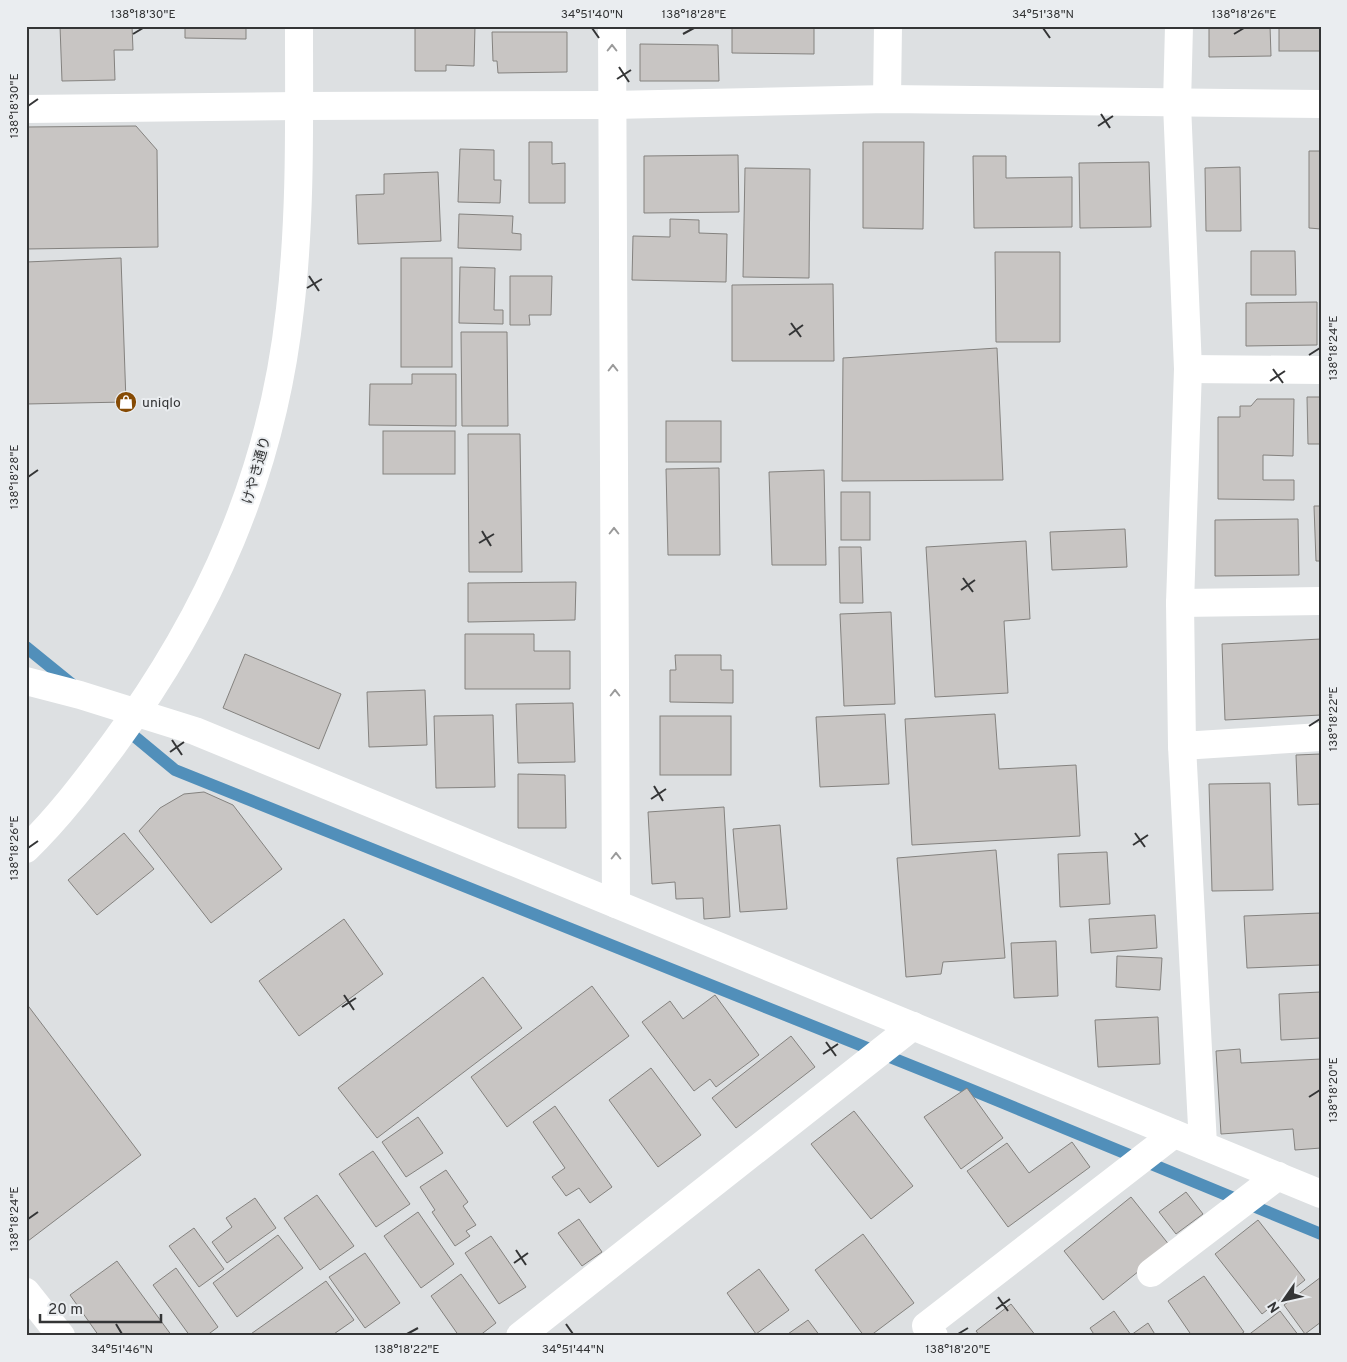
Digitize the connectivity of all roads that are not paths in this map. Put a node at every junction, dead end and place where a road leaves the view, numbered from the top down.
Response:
1 (299, 26) edge
2 (612, 26) edge
3 (888, 26) edge
4 (1179, 26) edge
5 (887, 99) junction
6 (1177, 104) junction
7 (1321, 104) edge
8 (612, 105) junction
9 (299, 106) junction
10 (26, 109) edge
11 (1188, 369) junction
12 (1321, 370) edge
13 (1321, 601) edge
14 (1180, 603) junction
15 (26, 681) edge
16 (137, 712) junction
17 (1321, 737) edge
18 (1182, 746) junction
19 (26, 849) edge
20 (616, 904) junction
21 (913, 1026) junction
22 (1174, 1134) junction
23 (1203, 1146) junction
24 (1278, 1176) junction
25 (1321, 1194) edge
26 (1151, 1273) dead end
27 (26, 1292) edge
28 (61, 1336) edge
29 (520, 1336) edge
30 (934, 1336) edge

1 - 9 street, けやき通り
8 -> 2 street
3 - 5 street
4 - 6 street
5 - 6 street
5 - 8 street
6 - 7 street
6 - 11 street
8 - 9 street
20 -> 8 street
9 - 10 street
9 - 16 street, けやき通り
11 - 12 street
11 - 14 street
13 - 14 street
14 - 18 street
15 - 16 street
16 - 19 street, けやき通り
16 - 20 street
17 - 18 street
18 - 23 street
20 - 21 street
21 - 22 street
21 - 29 street
22 - 23 street
22 - 30 street
23 - 24 street
24 - 25 street
24 - 26 street
27 - 28 street

